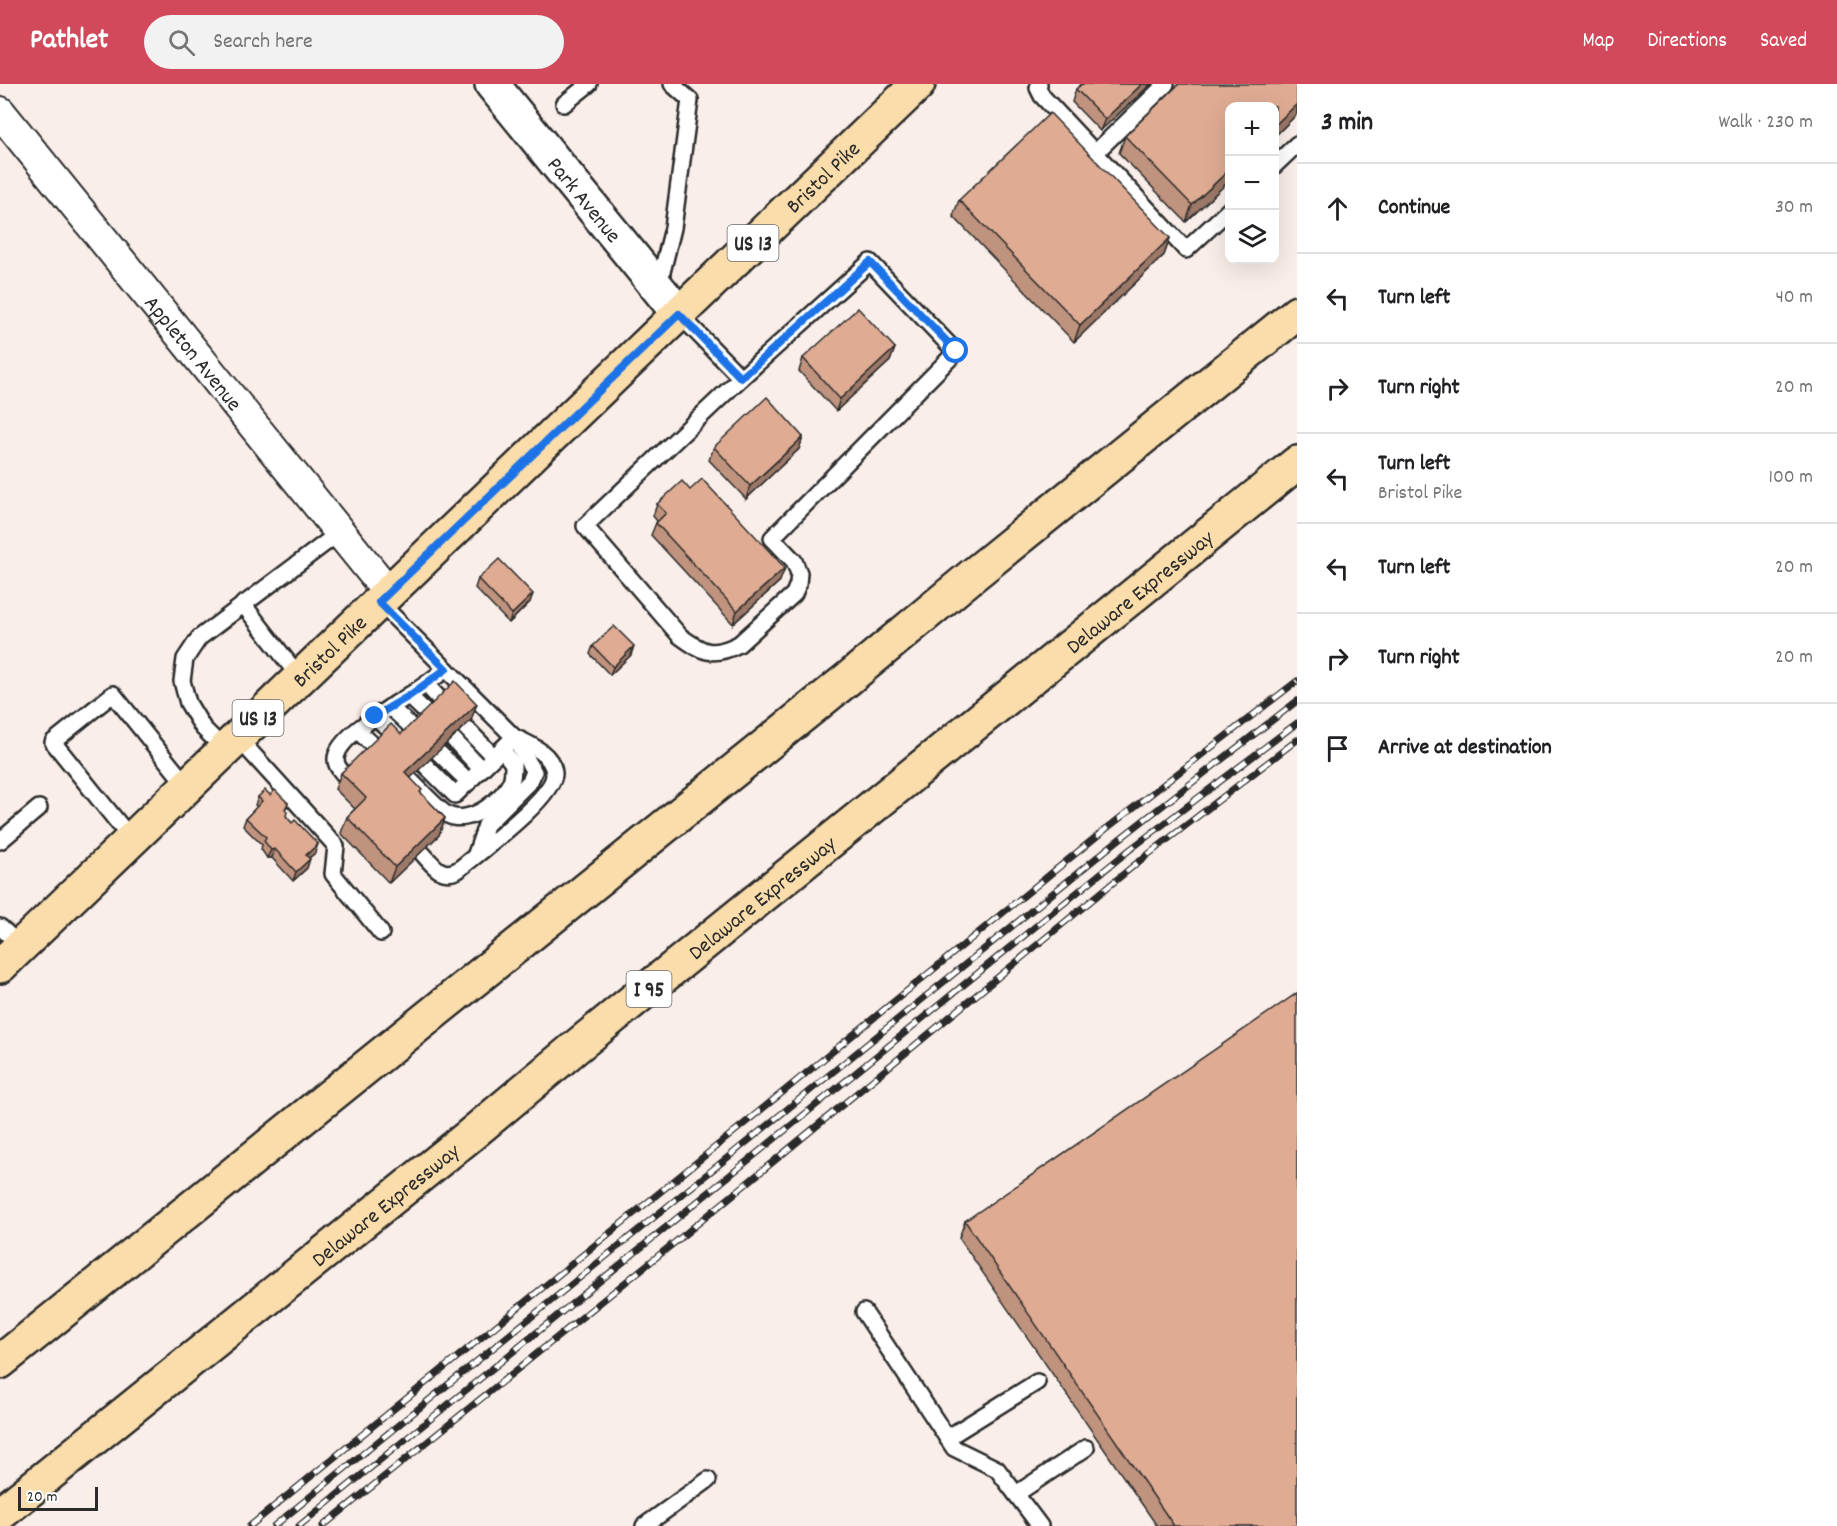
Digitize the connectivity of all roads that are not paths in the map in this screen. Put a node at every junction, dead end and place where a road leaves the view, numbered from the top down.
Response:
1 (492, 84) edge
2 (589, 84) edge
3 (672, 84) edge
4 (918, 84) edge
5 (1040, 84) edge
6 (1166, 84) edge
7 (564, 104) dead end
8 (0, 112) edge
9 (1297, 144) edge
10 (1095, 153) junction
11 (1279, 162) edge
12 (1228, 210) edge
13 (658, 288) junction
14 (1297, 313) edge
15 (679, 314) junction
16 (741, 378) junction
17 (1297, 463) edge
18 (340, 532) junction
19 (384, 597) junction
20 (243, 604) junction
21 (446, 669) junction
22 (300, 678) junction
23 (426, 684) junction
24 (409, 696) junction
25 (444, 704) edge
26 (390, 707) junction
27 (375, 716) junction
28 (430, 716) edge
29 (464, 726) edge
30 (416, 730) edge
31 (358, 731) junction
32 (514, 737) junction
33 (452, 738) edge
34 (402, 742) edge
35 (231, 744) junction
36 (377, 749) edge
37 (438, 752) edge
38 (498, 753) junction
39 (425, 765) edge
40 (482, 769) junction
41 (347, 778) edge
42 (409, 779) edge
43 (468, 782) junction
44 (187, 786) junction
45 (39, 808) dead end
46 (132, 840) junction
47 (0, 841) edge
48 (421, 852) edge
49 (381, 933) dead end
50 (7, 946) edge
51 (864, 1312) dead end
52 (0, 1362) edge
53 (1036, 1382) dead end
54 (947, 1438) junction
55 (1086, 1448) dead end
56 (708, 1480) dead end
57 (1016, 1494) junction
58 (0, 1514) edge
59 (644, 1526) edge
60 (1040, 1526) edge

1 - 13 street, Park Avenue
2 - 7 lane
3 - 13 lane
4 - 15 main road, Bristol Pike / US 13
5 - 10 lane
6 - 10 lane
8 - 18 street, Appleton Avenue
9 - 11 lane
10 - 12 lane
13 - 15 street, Park Avenue
14 - 52 main road
15 - 16 lane
15 - 19 main road, Bristol Pike / US 13
16 - 16 lane
17 - 58 main road, Delaware Expressway / I 95
18 - 19 street, Appleton Avenue
18 - 20 lane
19 - 21 lane
19 - 22 main road, Bristol Pike / US 13
20 - 22 lane
20 - 35 lane
21 - 23 lane
21 - 32 lane
22 - 35 main road, Bristol Pike / US 13
23 - 24 lane
23 - 25 lane
24 - 26 lane
24 - 28 lane
26 - 27 lane
26 - 30 lane
27 - 31 lane
27 - 34 lane
29 - 38 lane
31 - 36 lane
31 - 41 lane
32 - 38 lane
32 - 48 lane
33 - 40 lane
35 - 44 main road, Bristol Pike / US 13
35 - 49 lane
37 - 43 lane
38 - 40 lane
38 - 42 lane
39 - 43 lane
40 - 43 lane
44 - 46 main road, Bristol Pike / US 13
44 - 46 lane
45 - 47 lane
46 - 50 main road, Bristol Pike / US 13
51 - 54 lane
53 - 54 lane
54 - 57 lane
55 - 57 lane
56 - 59 lane
57 - 60 lane

